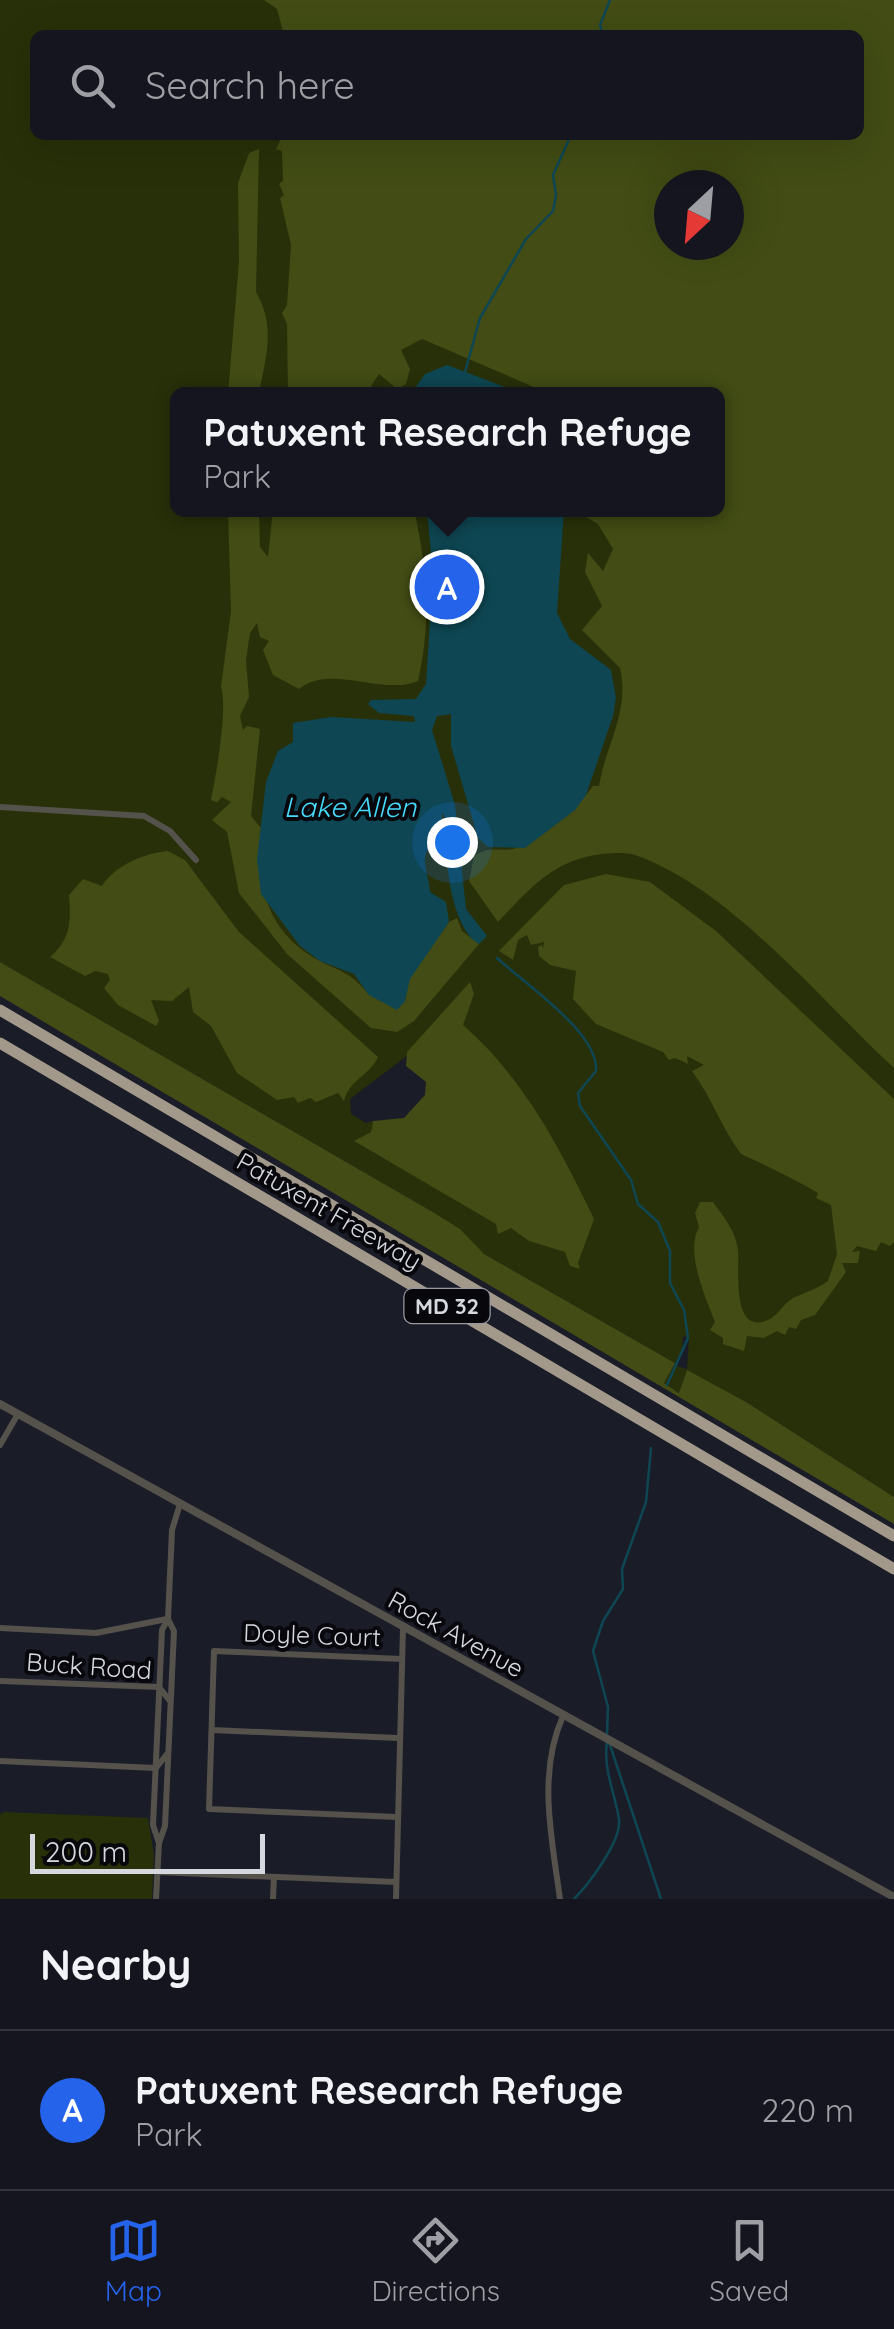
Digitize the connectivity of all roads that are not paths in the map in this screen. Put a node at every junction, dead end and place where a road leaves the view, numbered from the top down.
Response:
1 (0, 808) edge
2 (196, 860) dead end
3 (0, 1010) edge
4 (0, 1043) edge
5 (0, 1404) edge
6 (18, 1414) junction
7 (0, 1445) edge
8 (180, 1504) junction
9 (894, 1536) edge
10 (894, 1569) edge
11 (168, 1619) junction
12 (0, 1628) edge
13 (403, 1632) junction
14 (402, 1659) junction
15 (0, 1680) edge
16 (159, 1688) junction
17 (170, 1701) junction
18 (563, 1716) junction
19 (212, 1730) junction
20 (398, 1738) junction
21 (168, 1753) junction
22 (0, 1761) edge
23 (156, 1768) junction
24 (396, 1818) junction
25 (159, 1844) junction
26 (157, 1872) junction
27 (274, 1877) junction
28 (396, 1882) junction
29 (894, 1896) edge
30 (156, 1899) edge
31 (273, 1899) edge
32 (396, 1899) edge
33 (560, 1899) edge

1 - 2 street
3 - 9 highway, Patuxent Freeway / MD 32
4 - 10 highway, Patuxent Freeway / MD 32
5 - 6 street, Rock Avenue
6 - 7 street
6 - 8 street, Rock Avenue
8 - 11 street
8 - 13 street, Rock Avenue
11 - 12 street
11 - 16 street
11 - 17 street
13 - 14 street
13 - 18 street, Rock Avenue
14 - 19 street, Doyle Court
14 - 20 street, Doyle Court
15 - 16 street, Buck Road
16 - 17 street, Buck Road
16 - 23 street
17 - 21 street
18 - 29 street, Rock Avenue
18 - 33 street
19 - 20 street
19 - 24 street
20 - 24 street, Doyle Court
21 - 23 street
21 - 25 street
22 - 23 street
23 - 25 street
24 - 28 street, Doyle Court
25 - 26 street
26 - 27 street
26 - 30 street
27 - 28 street
27 - 31 street
28 - 32 street, Doyle Court

